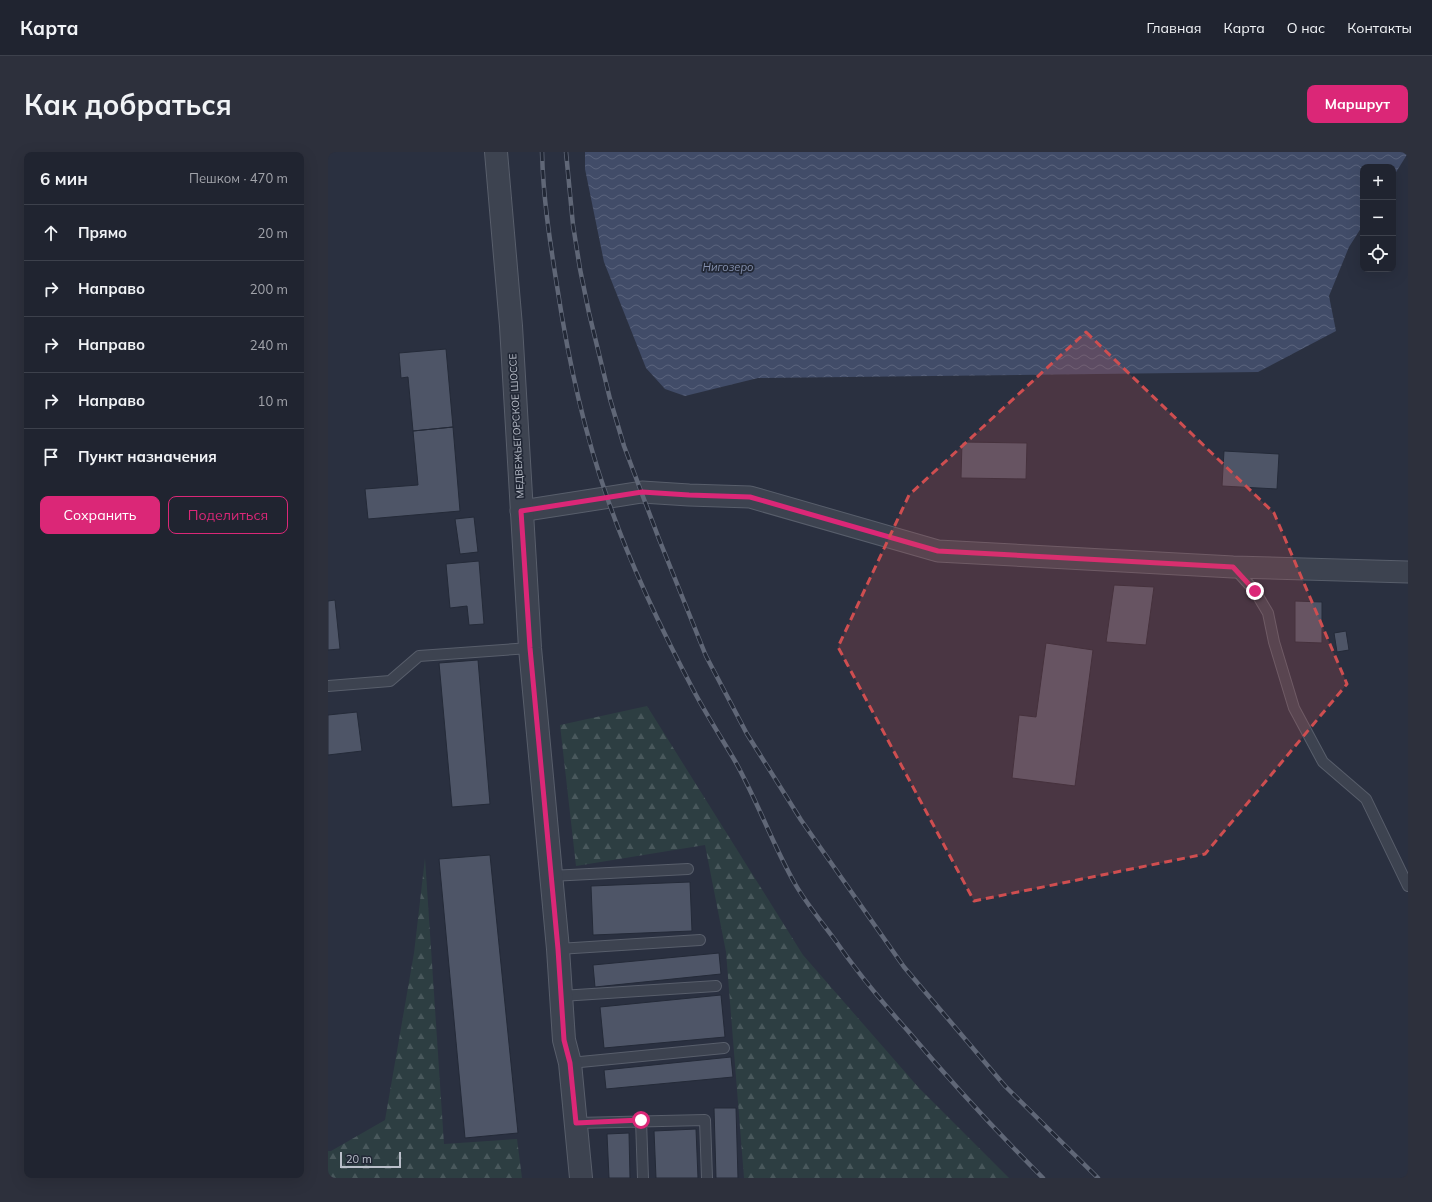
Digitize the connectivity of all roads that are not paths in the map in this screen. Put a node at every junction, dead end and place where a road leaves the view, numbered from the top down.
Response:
1 (496, 152) edge
2 (521, 511) junction
3 (1233, 567) junction
4 (1408, 572) edge
5 (530, 648) junction
6 (328, 686) edge
7 (688, 869) dead end
8 (550, 876) junction
9 (1408, 886) edge
10 (700, 940) dead end
11 (558, 949) junction
12 (716, 986) dead end
13 (561, 996) junction
14 (724, 1048) dead end
15 (570, 1063) junction
16 (641, 1120) junction
17 (576, 1123) junction
18 (581, 1178) edge
19 (643, 1178) edge
20 (707, 1178) edge

1 - 2 street, МЕДВЕЖЬЕГОРСКОЕ ШОССЕ
2 - 3 street
2 - 5 street, МЕДВЕЖЬЕГОРСКОЕ ШОССЕ
3 - 4 street
3 - 9 lane
5 - 6 lane
5 - 8 street, МЕДВЕЖЬЕГОРСКОЕ ШОССЕ
7 - 8 lane
8 - 11 street, МЕДВЕЖЬЕГОРСКОЕ ШОССЕ
10 - 11 lane
11 - 13 street, МЕДВЕЖЬЕГОРСКОЕ ШОССЕ
12 - 13 lane
13 - 15 street, МЕДВЕЖЬЕГОРСКОЕ ШОССЕ
14 - 15 lane
15 - 17 street, МЕДВЕЖЬЕГОРСКОЕ ШОССЕ
16 - 17 lane
16 - 19 lane
16 - 20 lane
17 - 18 street, МЕДВЕЖЬЕГОРСКОЕ ШОССЕ

